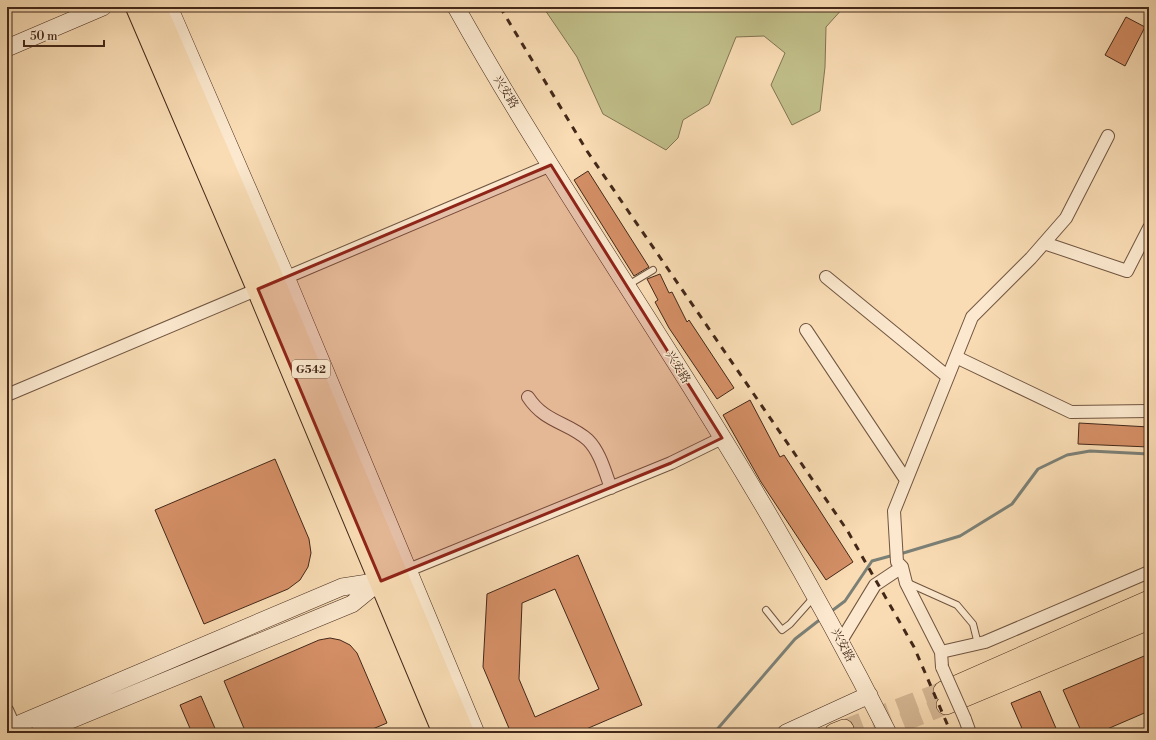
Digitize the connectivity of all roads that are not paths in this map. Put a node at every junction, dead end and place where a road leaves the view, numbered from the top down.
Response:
1 (103, 7) edge
2 (137, 7) edge
3 (155, 7) edge
4 (169, 7) edge
5 (456, 7) edge
6 (7, 48) edge
7 (1108, 136) dead end
8 (551, 165) junction
9 (1149, 228) edge
10 (1044, 243) junction
11 (653, 270) dead end
12 (826, 277) dead end
13 (273, 283) junction
14 (627, 286) junction
15 (806, 330) dead end
16 (956, 357) junction
17 (948, 377) junction
18 (7, 395) edge
19 (528, 397) dead end
20 (1149, 411) edge
21 (722, 438) junction
22 (906, 480) junction
23 (611, 488) junction
24 (900, 565) junction
25 (1149, 572) edge
26 (395, 575) junction
27 (906, 583) junction
28 (816, 598) junction
29 (1149, 600) edge
30 (766, 610) dead end
31 (1149, 620) edge
32 (838, 635) junction
33 (978, 644) junction
34 (941, 652) junction
35 (869, 695) junction
36 (11, 724) edge
37 (39, 733) edge
38 (444, 733) edge
39 (463, 733) edge
40 (476, 733) edge
41 (786, 733) edge
42 (888, 733) edge
43 (970, 733) edge

1 - 6 street
2 - 13 highway, G542
3 - 13 highway, G542
4 - 13 street
5 - 8 street, 兴安路
7 - 10 street
8 - 13 street
8 - 14 street, 兴安路
9 - 10 street
10 - 16 street
11 - 14 lane
12 - 17 street
13 - 18 street
13 - 26 highway, G542
14 - 21 street, 兴安路
15 - 22 street
16 - 17 street
16 - 20 street
17 - 22 street
19 - 23 street
21 - 23 street
21 - 28 street, 兴安路
22 - 24 street
23 - 26 street
24 - 27 street
24 - 32 street
25 - 33 street
26 - 36 street
26 - 37 street
26 - 38 highway, G542
26 - 39 highway, G542
26 - 40 street
27 - 33 lane
27 - 34 street
28 - 30 lane
28 - 32 street, 兴安路
29 - 31 main road
32 - 35 street, 兴安路
33 - 34 street
34 - 43 street, bridge
35 - 41 street
35 - 42 street, 兴安路

